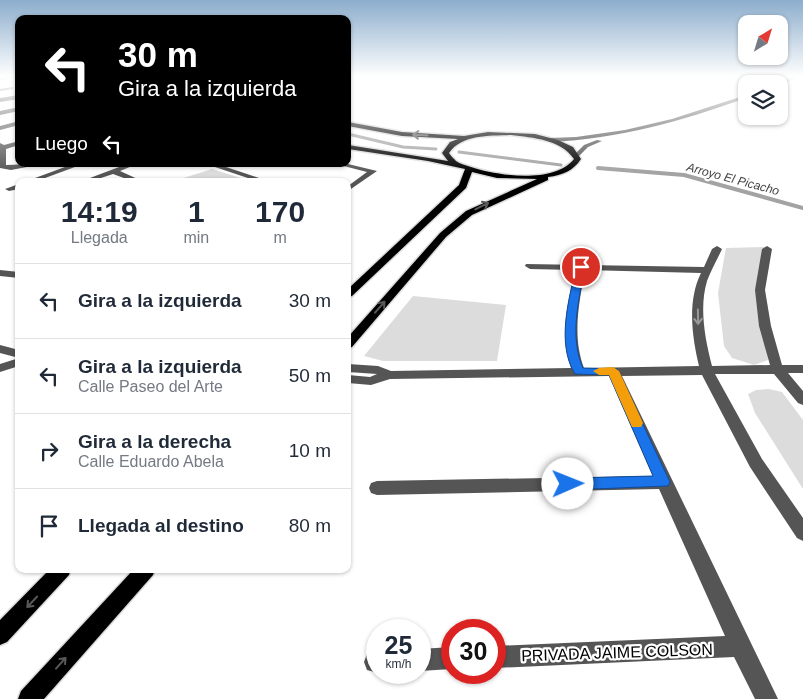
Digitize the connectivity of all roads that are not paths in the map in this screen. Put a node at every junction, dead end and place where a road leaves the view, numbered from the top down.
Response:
1 (710, 109) edge
2 (15, 110) edge
3 (0, 112) edge
4 (15, 124) edge
5 (351, 125) edge
6 (0, 128) edge
7 (611, 136) junction
8 (468, 137) junction
9 (550, 140) junction
10 (15, 144) edge
11 (1, 147) edge
12 (351, 147) edge
13 (578, 155) junction
14 (455, 164) junction
15 (351, 166) edge
16 (16, 167) edge
17 (71, 167) edge
18 (124, 167) edge
19 (220, 167) edge
20 (469, 169) junction
21 (113, 171) junction
22 (552, 174) junction
23 (39, 178) edge
24 (94, 178) edge
25 (130, 178) edge
26 (254, 178) edge
27 (15, 187) edge
28 (351, 187) edge
29 (9, 189) dead end
30 (767, 248) dead end
31 (717, 249) dead end
32 (530, 266) dead end
33 (581, 267) junction
34 (708, 270) junction
35 (0, 273) edge
36 (15, 275) edge
37 (351, 291) edge
38 (351, 341) edge
39 (0, 348) edge
40 (15, 353) edge
41 (15, 363) edge
42 (0, 368) edge
43 (351, 368) edge
44 (777, 369) junction
45 (803, 369) edge
46 (706, 370) junction
47 (579, 371) junction
48 (613, 371) junction
49 (389, 375) junction
50 (351, 379) edge
51 (803, 400) edge
52 (663, 482) junction
53 (377, 488) dead end
54 (803, 533) edge
55 (58, 573) edge
56 (142, 573) edge
57 (0, 635) edge
58 (740, 646) junction
59 (506, 657) edge
60 (29, 699) edge
61 (767, 699) edge

1 - 7 street
2 - 3 street
4 - 6 street
8 -> 5 main road
7 - 9 street
7 - 13 street
8 - 9 main road
8 - 14 main road
9 - 13 main road
10 - 11 street
11 - 16 street
12 - 14 main road
13 - 22 main road
14 - 20 main road
15 - 28 street
17 - 23 street
18 - 21 street
19 - 26 street
20 - 22 main road
20 - 37 main road
21 - 24 street
21 - 25 street
38 -> 22 main road
27 - 29 street
30 - 44 street
31 - 34 street
32 - 33 street
33 - 34 street
33 - 47 street
34 -> 46 street
35 - 36 street
39 - 40 street
41 - 42 street
43 - 49 street
44 - 45 street
44 - 46 street
44 - 51 street
46 - 48 street
46 - 54 street
47 - 48 street
47 - 49 street
48 - 52 street
49 - 50 street
52 - 53 street
52 - 58 street
55 -> 57 main road
60 -> 56 main road
58 - 59 street, PRIVADA JAIME COLSON
58 - 61 street

